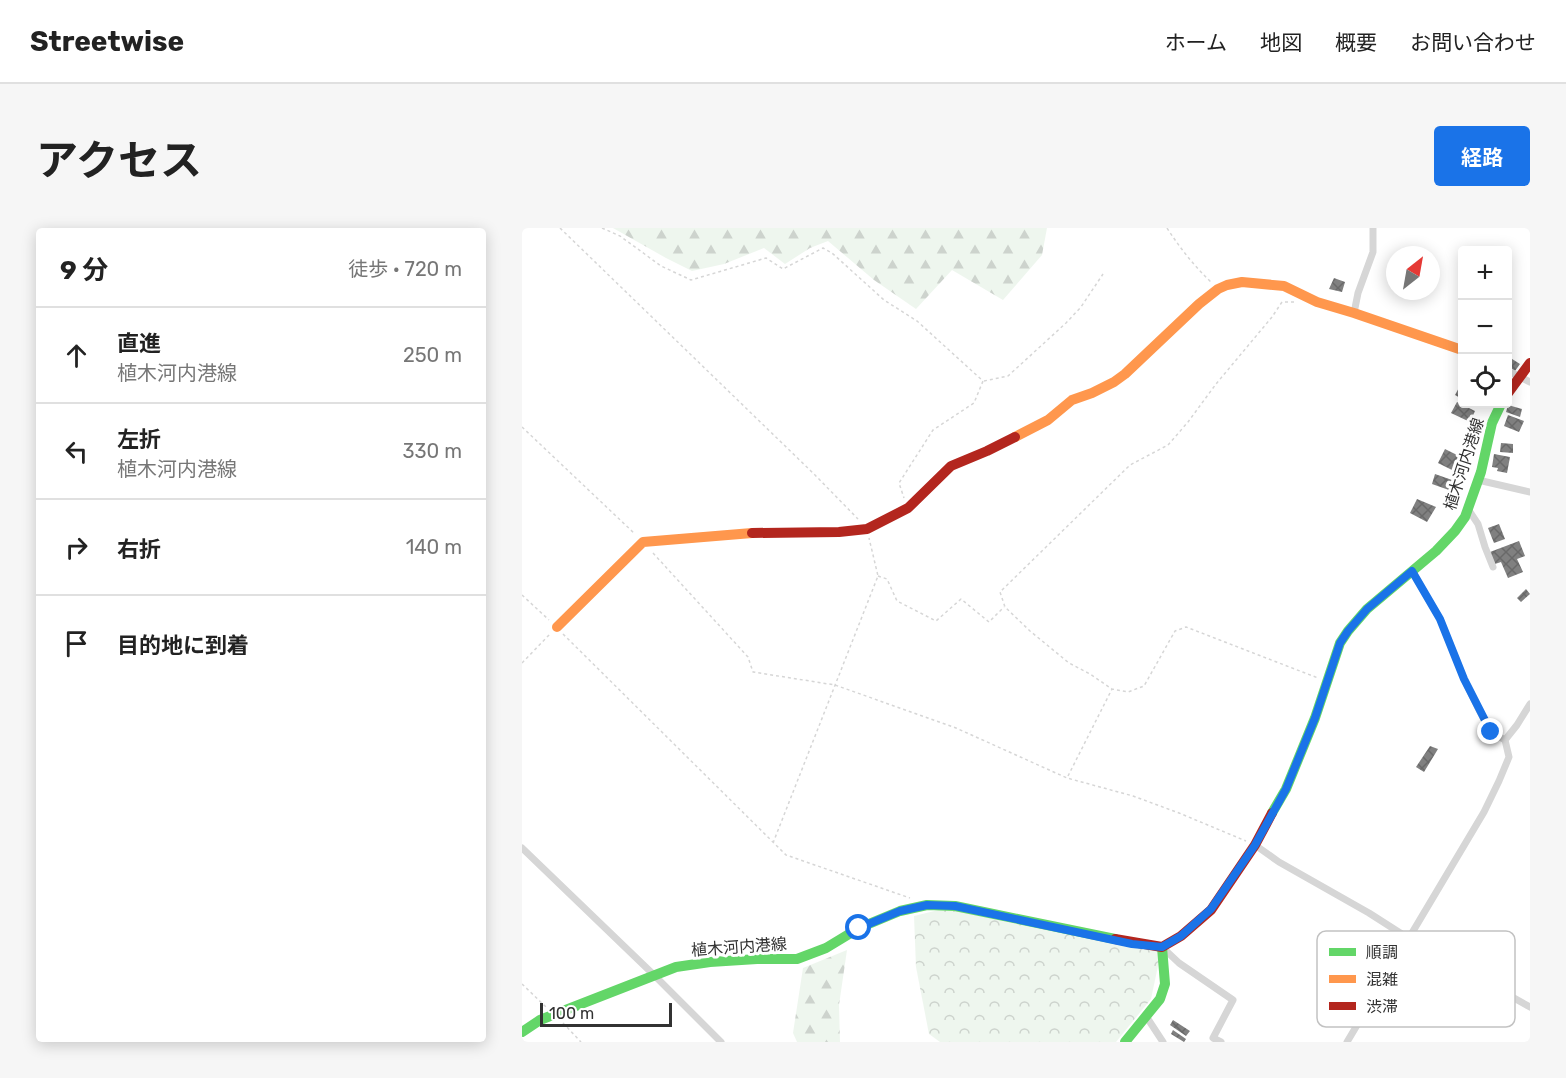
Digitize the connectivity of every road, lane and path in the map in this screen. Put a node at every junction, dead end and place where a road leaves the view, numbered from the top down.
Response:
1 (560, 228) edge
2 (602, 228) edge
3 (1167, 228) edge
4 (1372, 228) edge
5 (1103, 274) dead end
6 (1218, 289) junction
7 (1294, 302) dead end
8 (1354, 313) junction
9 (1458, 349) edge
10 (1530, 363) edge
11 (1525, 379) edge
12 (983, 381) junction
13 (1512, 390) edge
14 (1499, 408) edge
15 (522, 427) edge
16 (1478, 480) junction
17 (1530, 492) edge
18 (908, 508) junction
19 (1468, 509) junction
20 (867, 529) junction
21 (643, 542) junction
22 (1493, 567) dead end
23 (1412, 571) junction
24 (878, 576) junction
25 (522, 595) edge
26 (1005, 607) junction
27 (556, 627) junction
28 (522, 663) edge
29 (1327, 681) junction
30 (835, 686) junction
31 (1112, 688) junction
32 (1530, 705) edge
33 (1505, 740) junction
34 (1067, 778) junction
35 (773, 843) junction
36 (1255, 845) junction
37 (522, 848) edge
38 (927, 905) junction
39 (1397, 931) edge
40 (1413, 931) edge
41 (1162, 947) junction
42 (655, 976) junction
43 (1515, 998) edge
44 (1530, 1007) edge
45 (1146, 1016) junction
46 (1356, 1027) edge
47 (522, 1032) edge
48 (721, 1042) edge
49 (1125, 1042) edge
50 (1163, 1042) edge
51 (1221, 1042) edge
52 (1347, 1042) edge

1 - 20 path
2 - 12 path
3 - 6 path
4 - 8 street
5 - 12 path
6 - 8 main road
6 - 18 main road
7 - 26 path
8 - 9 main road
10 - 11 main road
11 - 13 main road
12 - 18 path
14 - 16 main road, 植木河内港線
15 - 21 path
16 - 17 street
16 - 19 main road, 植木河内港線
18 - 20 main road
19 - 22 street
19 - 23 main road, 植木河内港線
20 - 21 main road
20 - 24 path
21 - 27 main road
21 - 30 path
23 - 29 main road, 植木河内港線
23 - 33 street
24 - 26 path
24 - 30 path
25 - 27 path
26 - 31 path
27 - 28 path
27 - 35 path
29 - 31 path
29 - 36 main road, 植木河内港線
30 - 34 path
30 - 35 path
31 - 34 path
32 - 33 street
33 - 40 street
34 - 36 path
35 - 38 path
36 - 39 street
36 - 41 main road, 植木河内港線
37 - 42 street
38 - 41 main road, 植木河内港線
38 - 42 main road, 植木河内港線
41 - 45 main road
41 - 51 street
42 - 47 main road, 植木河内港線
42 - 48 street
43 - 44 street
45 - 49 main road
45 - 50 street
46 - 52 street

